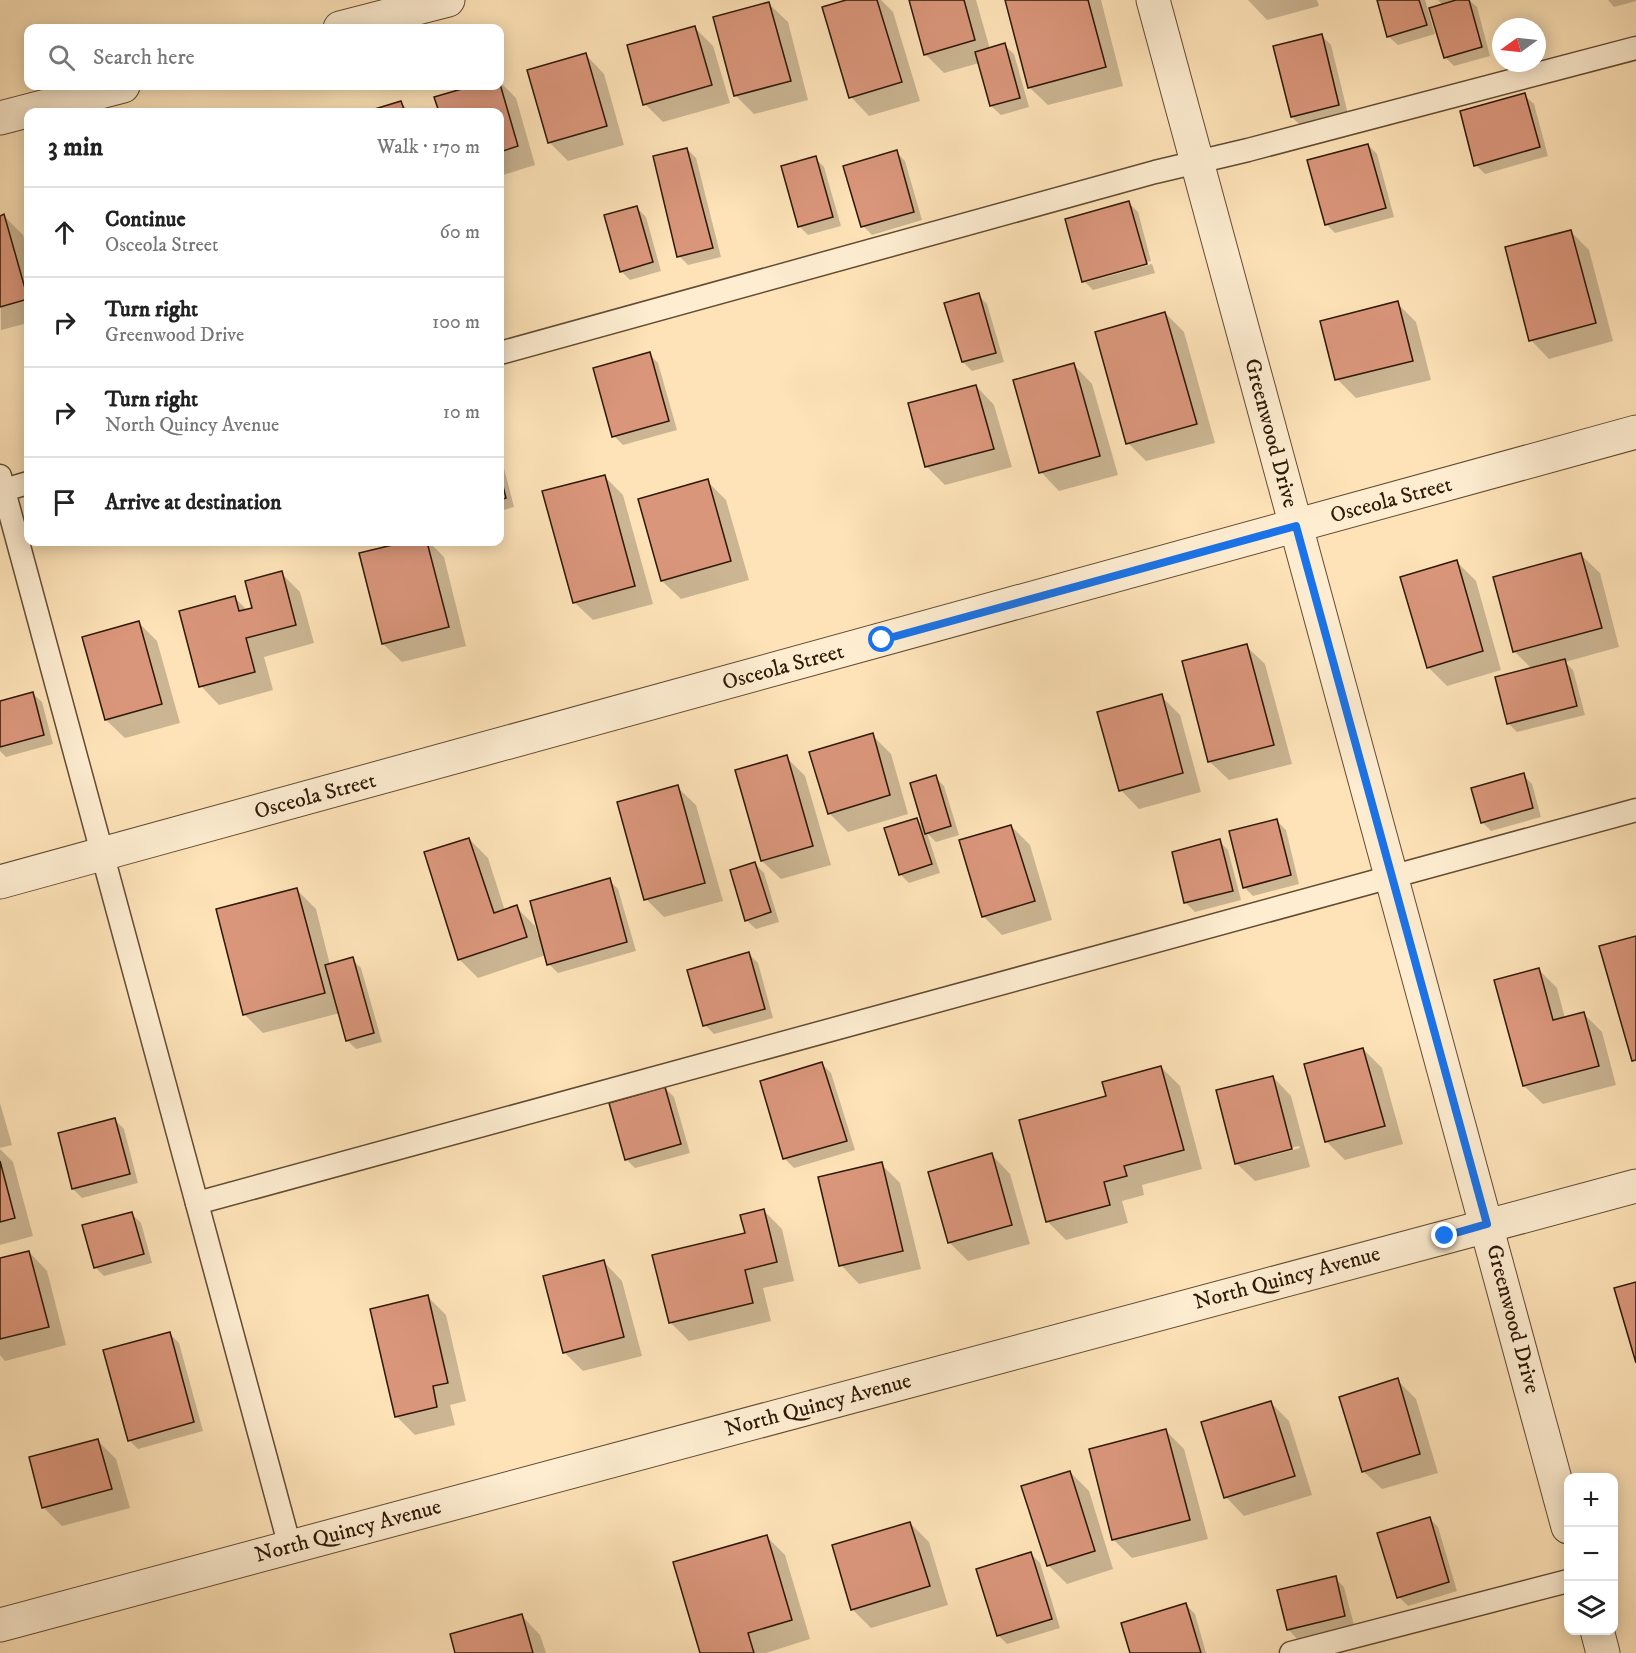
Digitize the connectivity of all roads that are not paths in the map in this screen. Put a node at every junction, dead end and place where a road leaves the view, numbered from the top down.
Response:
1 (448, 0) edge
2 (1153, 0) edge
3 (355, 24) edge
4 (1636, 48) edge
5 (108, 90) edge
6 (38, 108) edge
7 (24, 112) edge
8 (0, 118) edge
9 (1197, 161) junction
10 (504, 352) edge
11 (1636, 432) edge
12 (2, 483) edge
13 (24, 483) edge
14 (1296, 526) junction
15 (1636, 810) edge
16 (103, 854) junction
17 (1393, 875) junction
18 (0, 882) edge
19 (1636, 1186) edge
20 (198, 1203) junction
21 (1487, 1224) junction
22 (1564, 1509) edge
23 (290, 1547) junction
24 (1564, 1582) edge
25 (0, 1625) edge
26 (1598, 1635) edge
27 (1291, 1653) edge
28 (1603, 1653) edge

1 - 3 street
2 - 9 street, Greenwood Drive
4 - 9 lane
5 - 6 street
7 - 8 street
9 - 10 lane
9 - 14 street, Greenwood Drive
11 - 14 street, Osceola Street
12 - 13 lane
12 - 16 lane
14 - 16 street, Osceola Street
14 - 17 street, Greenwood Drive
15 - 17 lane
16 - 18 street, Osceola Street
16 - 20 lane
17 - 20 lane
17 - 21 street, Greenwood Drive
19 - 21 street, North Quincy Avenue
20 - 23 lane
21 - 22 street, Greenwood Drive
21 - 23 street, North Quincy Avenue
23 - 25 street, North Quincy Avenue
24 - 27 lane
26 - 28 street

